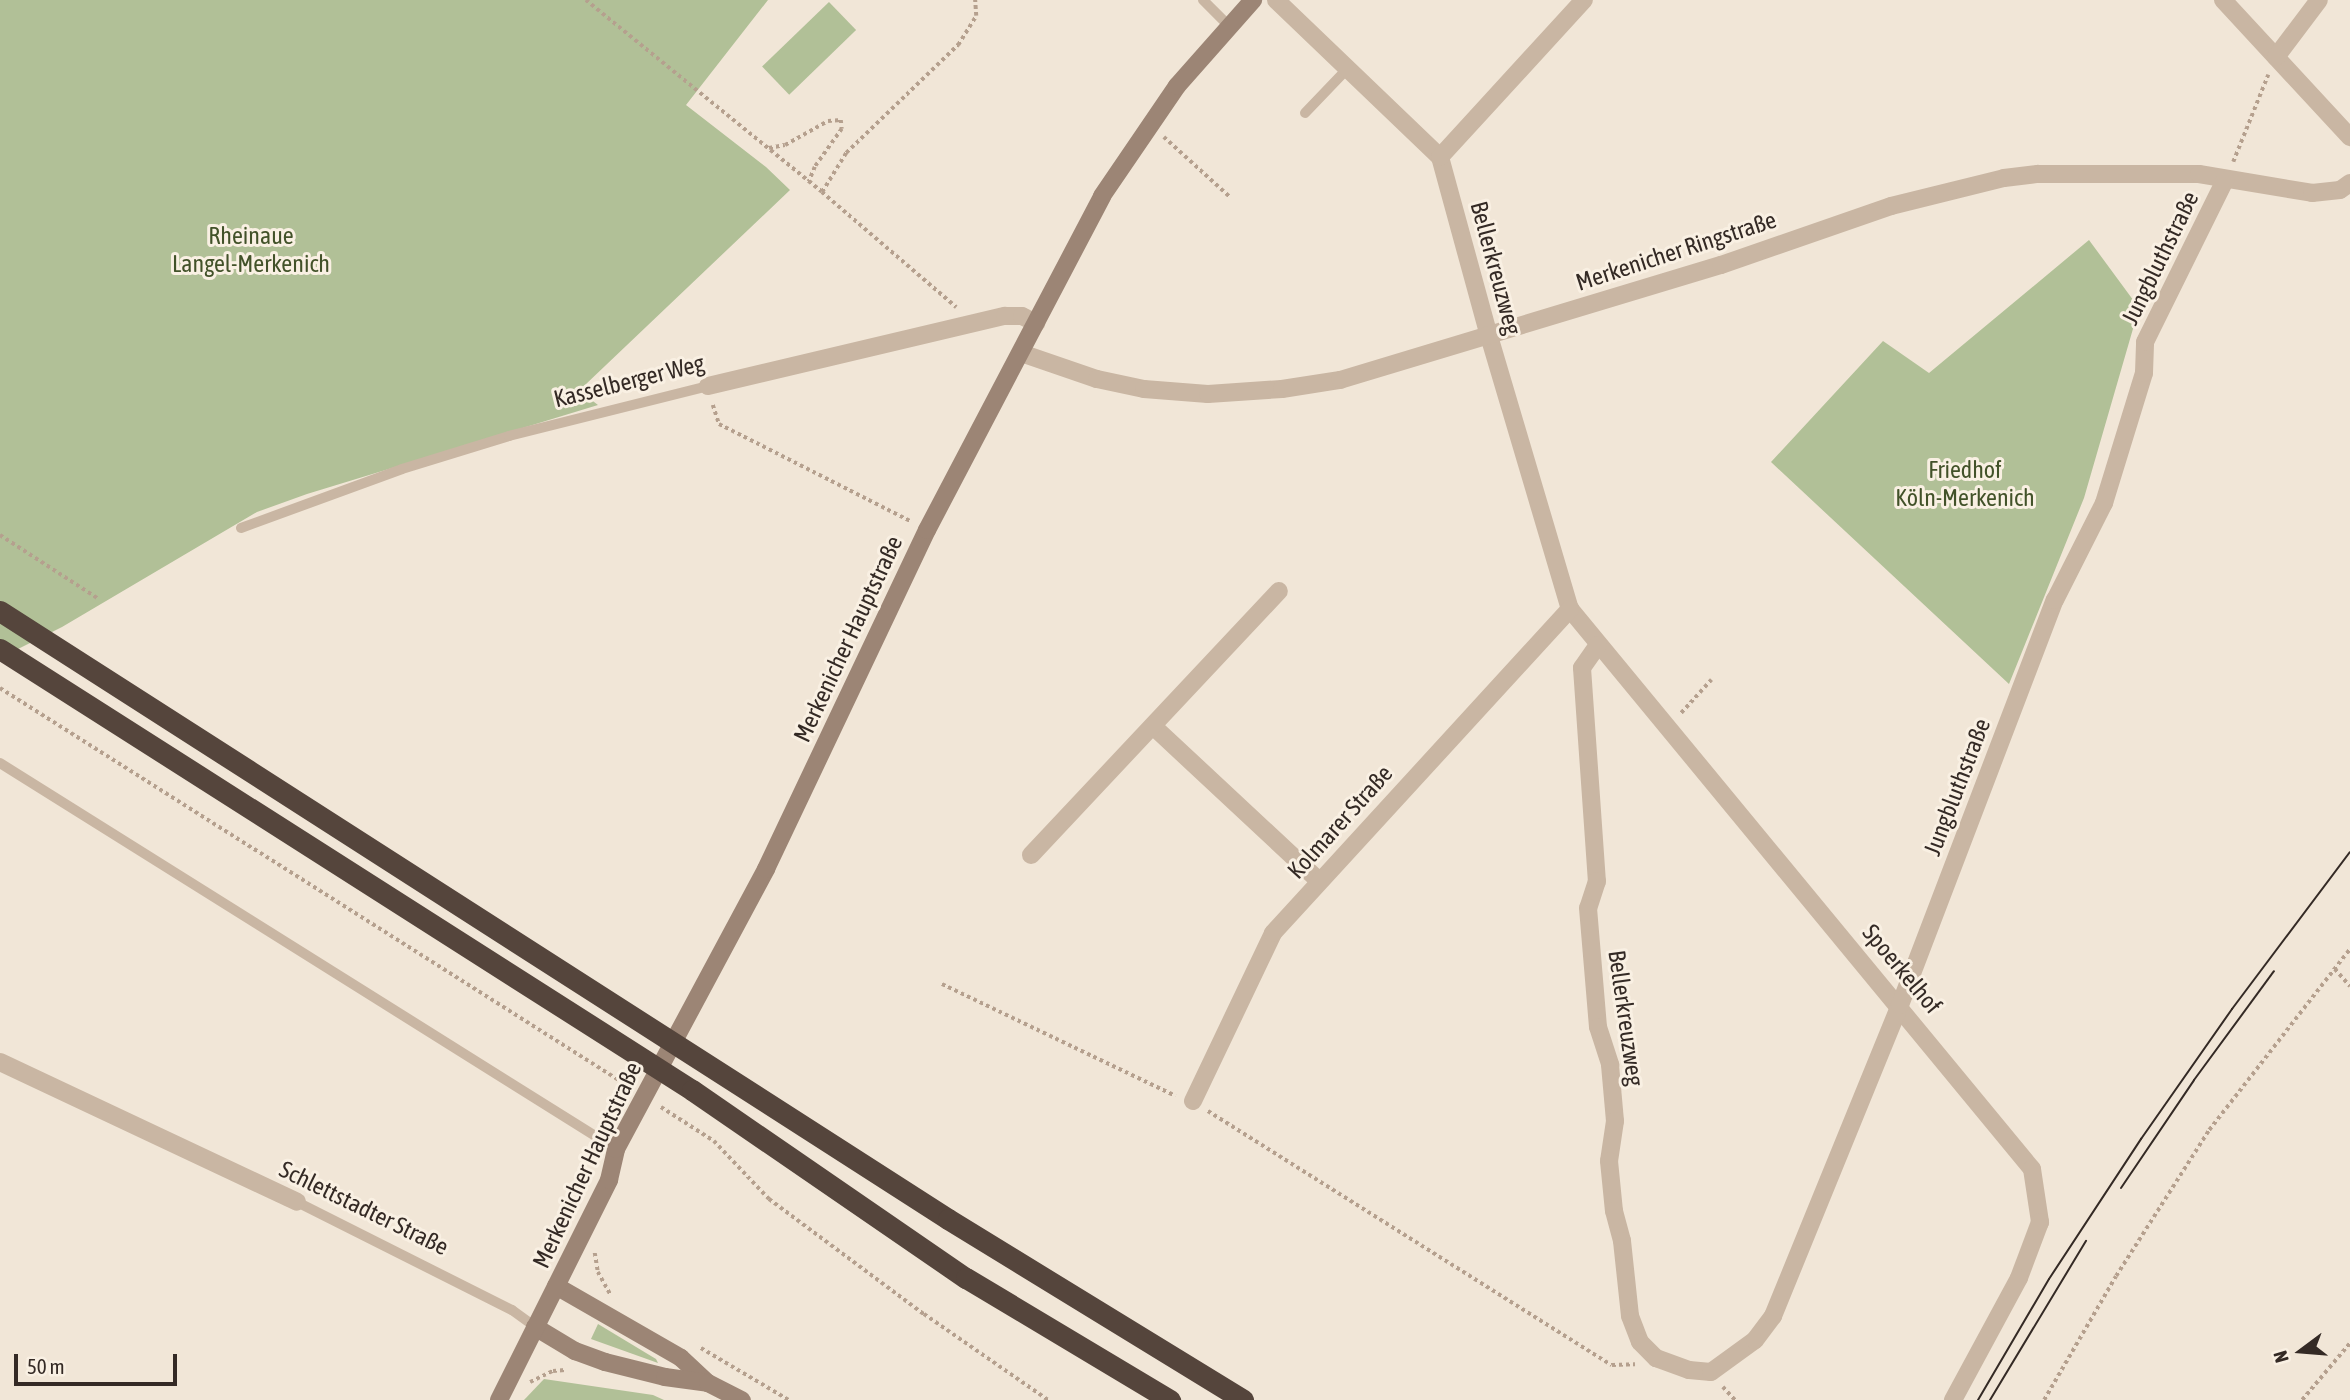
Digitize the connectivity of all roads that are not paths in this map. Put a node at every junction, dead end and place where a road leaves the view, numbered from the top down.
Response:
1 (1203, 0) edge
2 (1254, 0) edge
3 (1276, 0) edge
4 (1584, 0) edge
5 (2223, 0) edge
6 (2319, 0) edge
7 (1230, 27) junction
8 (2276, 57) junction
9 (1348, 68) junction
10 (1305, 113) dead end
11 (2350, 137) edge
12 (1440, 157) junction
13 (2225, 180) junction
14 (2350, 183) edge
15 (1035, 323) junction
16 (1489, 336) junction
17 (1021, 353) junction
18 (708, 386) joint
19 (241, 528) dead end
20 (1279, 591) dead end
21 (1570, 609) junction
22 (0, 611) edge
23 (1598, 645) junction
24 (0, 649) edge
25 (1154, 727) junction
26 (0, 763) edge
27 (1031, 855) dead end
28 (1319, 881) junction
29 (1900, 1005) junction
30 (0, 1062) edge
31 (1194, 1101) road end
32 (616, 1149) junction
33 (297, 1202) joint
34 (556, 1286) junction
35 (535, 1327) junction
36 (1689, 1370) joint
37 (708, 1383) junction
38 (499, 1400) edge
39 (742, 1400) edge
40 (1170, 1400) edge
41 (1243, 1400) edge
42 (1952, 1400) edge

1 - 7 lane
2 - 7 street, Merkenicher Hauptstraße
3 - 9 street
4 - 12 street
5 - 8 street
6 - 8 street
7 - 15 street, Merkenicher Hauptstraße
8 - 11 street
9 - 10 lane
9 - 12 street
12 - 16 street, Bellerkreuzweg
13 - 14 street, Merkenicher Ringstraße
13 - 16 street, Merkenicher Ringstraße
13 - 29 street, Jungbluthstraße
15 - 17 street, Merkenicher Hauptstraße
15 - 18 street, Kasselberger Weg
16 - 17 street, Merkenicher Ringstraße
16 - 21 street, Bellerkreuzweg
17 - 32 street, Merkenicher Hauptstraße
18 - 19 lane, Kasselberger Weg
20 - 25 street
21 - 23 street, Spoerkelhof
21 - 28 street, Kolmarer Straße
22 - 41 highway
23 - 29 street, Spoerkelhof
23 - 36 street, Bellerkreuzweg
24 - 40 highway
25 - 27 street
25 - 28 street
26 - 32 lane
28 - 31 street, Kolmarer Straße
29 - 36 street, Jungbluthstraße
29 - 42 street, Spoerkelhof
30 - 33 street, Schlettstadter Straße
32 - 34 street, Merkenicher Hauptstraße
33 - 35 lane, Schlettstadter Straße
34 - 35 street, Merkenicher Hauptstraße
34 - 37 street, Schlettstadter Straße
35 - 37 street, Schlettstadter Straße
35 - 38 street, Merkenicher Hauptstraße
37 - 39 street, Schlettstadter Straße

